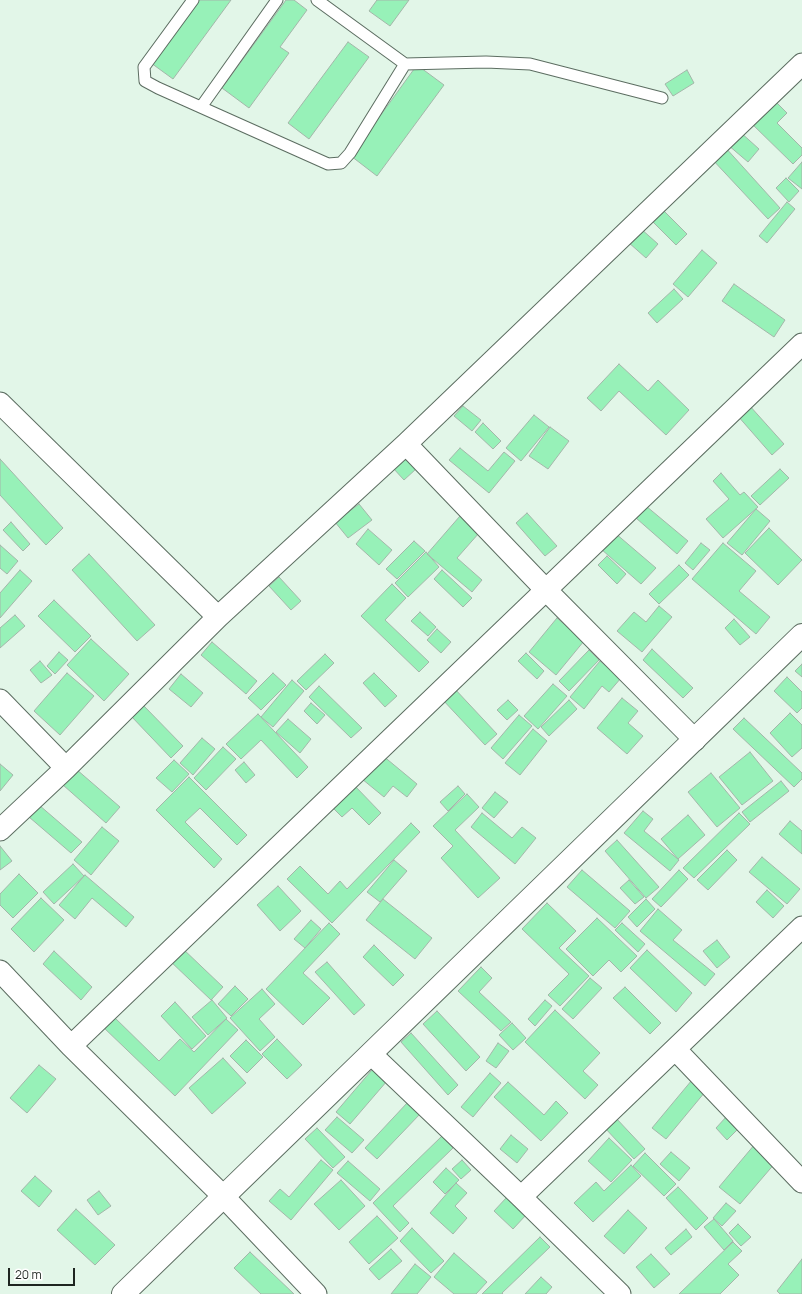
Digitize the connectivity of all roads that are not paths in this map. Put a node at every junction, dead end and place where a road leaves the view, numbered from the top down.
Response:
1 (193, 0) edge
2 (277, 0) edge
3 (317, 0) edge
4 (405, 64) junction
5 (802, 64) edge
6 (662, 98) dead end
7 (201, 107) junction
8 (802, 344) edge
9 (2, 410) edge
10 (406, 444) junction
11 (545, 589) junction
12 (218, 616) junction
13 (802, 635) edge
14 (0, 700) edge
15 (695, 740) junction
16 (66, 768) junction
17 (0, 830) edge
18 (802, 927) edge
19 (0, 971) edge
20 (71, 1046) junction
21 (675, 1049) junction
22 (371, 1054) junction
23 (802, 1182) edge
24 (223, 1196) junction
25 (521, 1197) junction
26 (123, 1294) edge
27 (316, 1294) edge
28 (620, 1294) edge

1 - 7 lane
2 - 7 lane
3 - 4 lane
4 - 6 lane
4 - 7 lane
5 - 10 street
8 - 11 street
9 - 12 street
10 - 11 street
10 - 12 street
11 - 15 street
11 - 20 street
12 - 16 street
13 - 15 street
14 - 16 street
15 - 22 street
16 - 17 street
18 - 21 street
19 - 20 street
20 - 24 street
21 - 23 street
21 - 25 street
22 - 24 street
22 - 25 street
24 - 26 street
24 - 27 street
25 - 28 street

